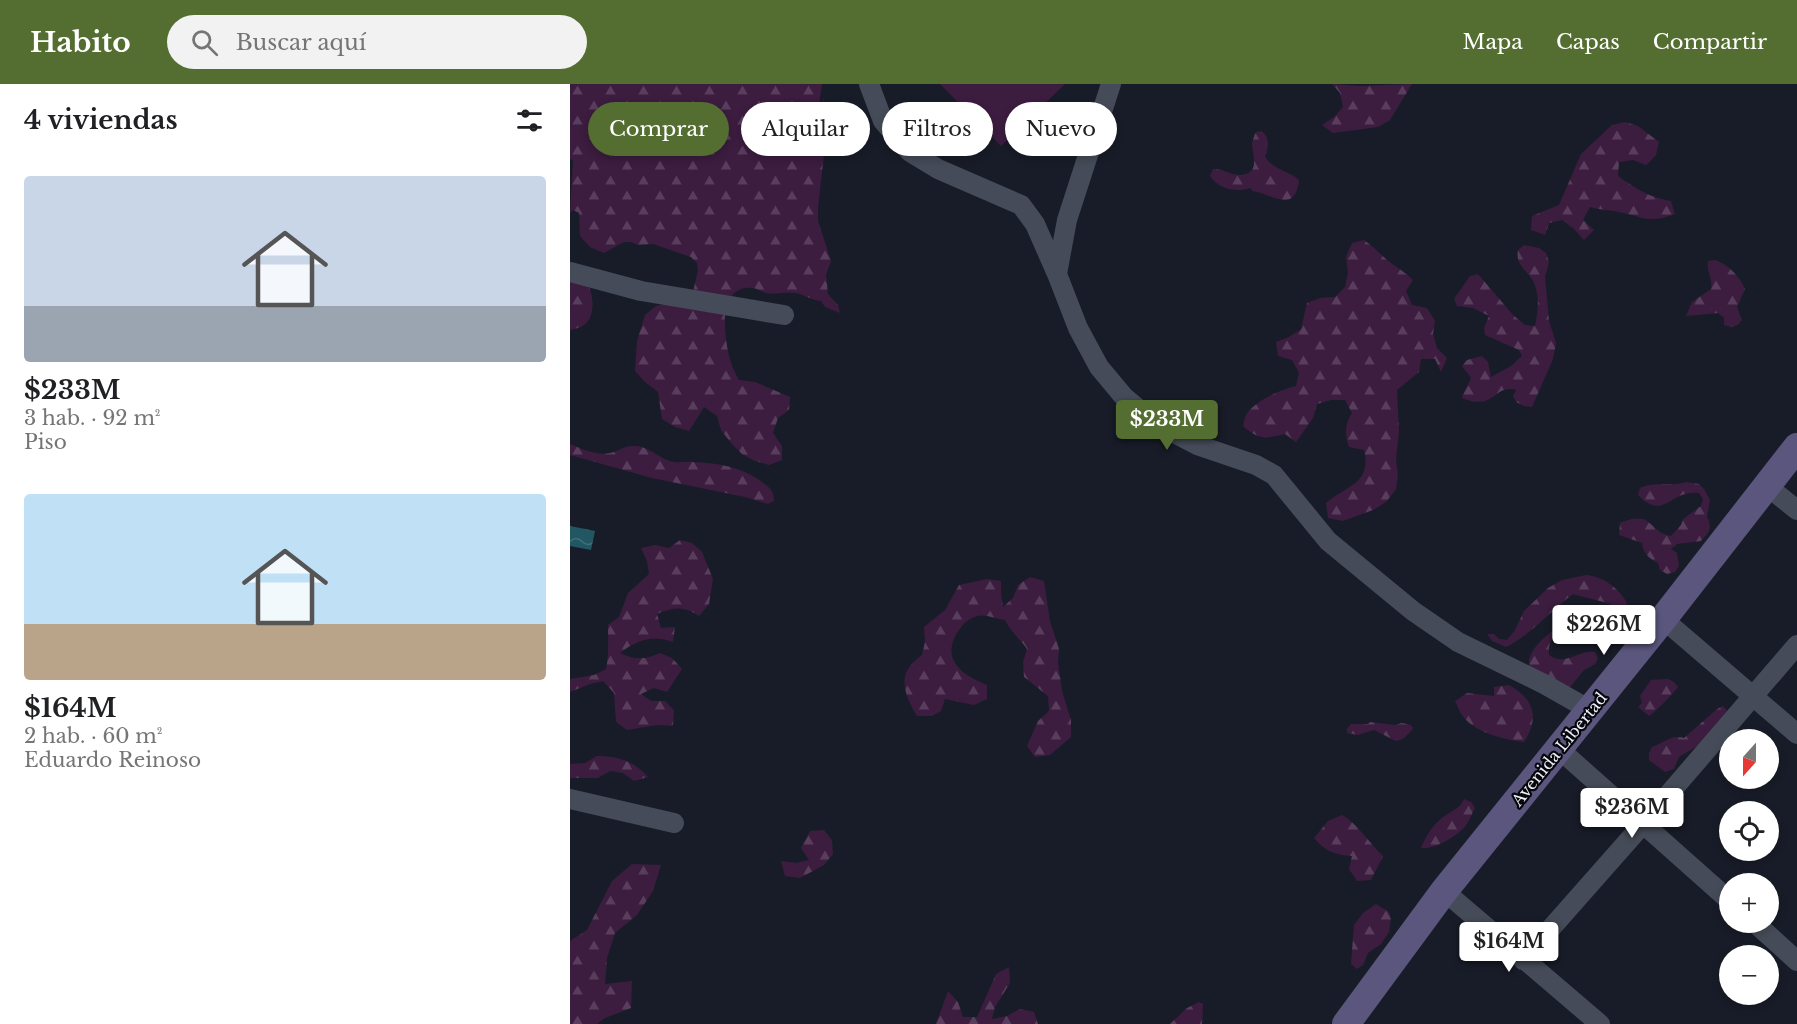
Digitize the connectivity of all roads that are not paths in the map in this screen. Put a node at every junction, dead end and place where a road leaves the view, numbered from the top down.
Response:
1 (869, 84) edge
2 (1111, 84) edge
3 (570, 272) edge
4 (1057, 274) junction
5 (784, 315) dead end
6 (1797, 447) edge
7 (1767, 486) junction
8 (1797, 510) edge
9 (1663, 619) junction
10 (1797, 645) edge
11 (1753, 696) junction
12 (1590, 710) junction
13 (1797, 734) edge
14 (1559, 749) junction
15 (570, 799) edge
16 (674, 823) dead end
17 (1643, 824) junction
18 (1444, 891) junction
19 (1719, 891) edge
20 (1766, 933) edge
21 (1523, 960) junction
22 (1797, 961) edge
23 (1347, 1024) edge
24 (1600, 1024) edge

1 - 4 street
2 - 4 street
3 - 5 street
4 - 12 street
6 - 7 main road, Avenida Libertad
7 - 8 street
7 - 9 main road, Avenida Libertad
9 - 11 street
9 - 12 main road, Avenida Libertad
10 - 11 street
11 - 13 street
11 - 17 street
12 - 14 main road, Avenida Libertad
14 - 17 street
14 - 18 main road, Avenida Libertad
15 - 16 street
17 - 19 street
17 - 21 street
18 - 21 street
18 - 23 main road, Avenida Libertad
20 - 22 street
21 - 24 street

